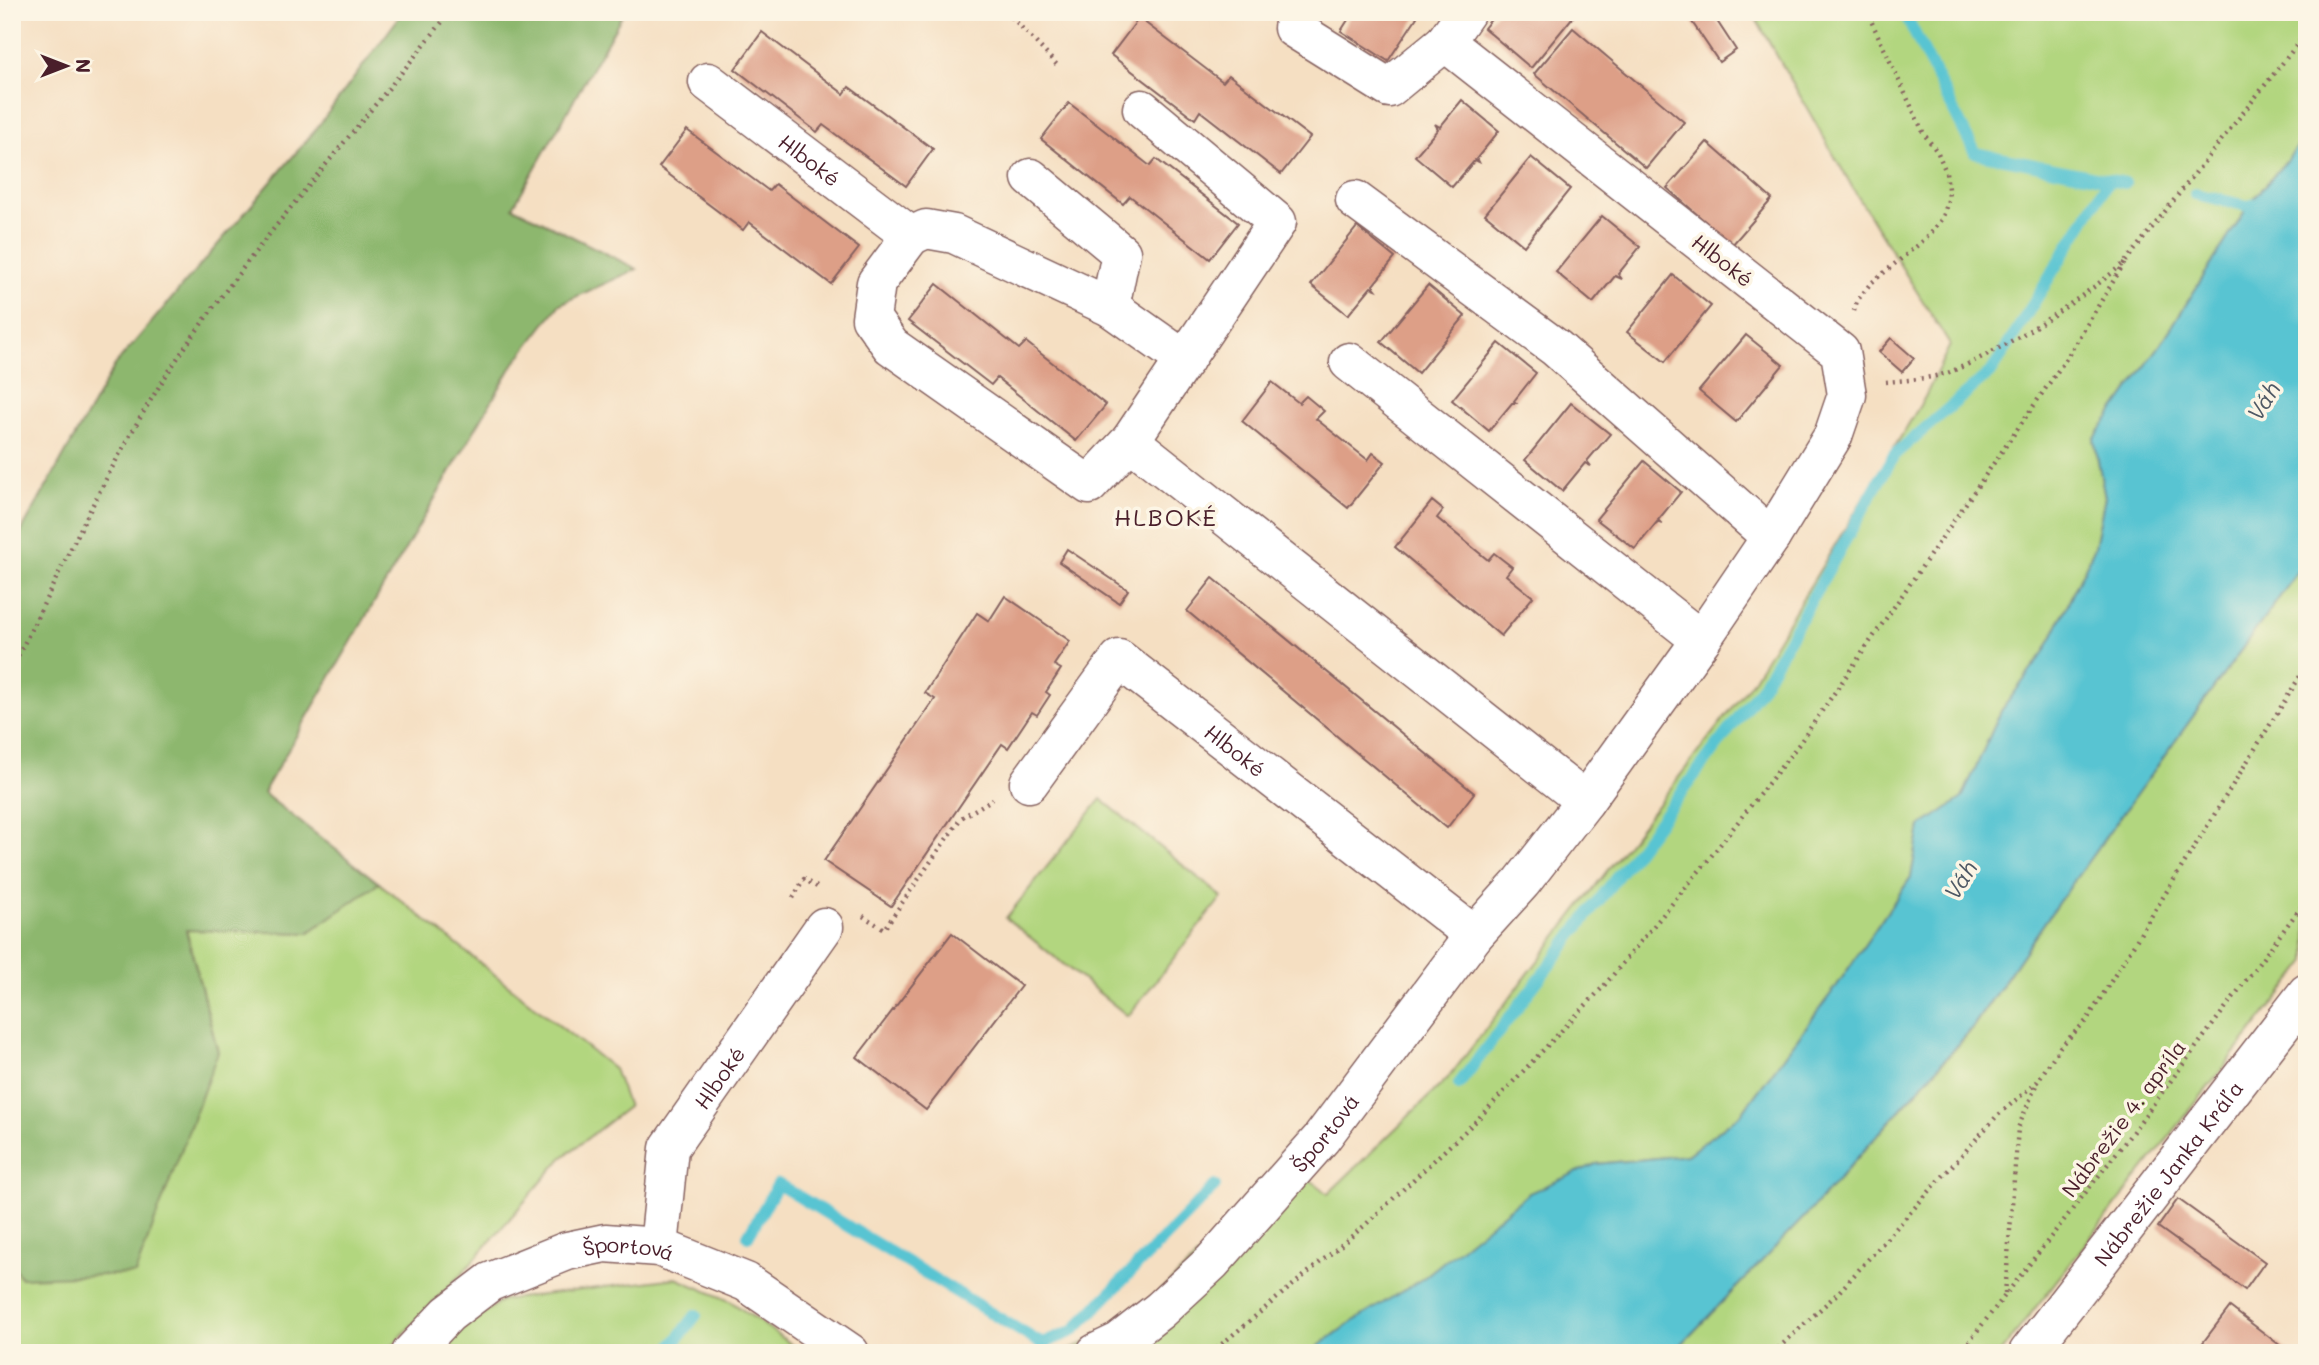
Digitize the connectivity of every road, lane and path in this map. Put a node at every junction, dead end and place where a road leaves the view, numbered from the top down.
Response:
1 (450, 12) edge
2 (1007, 12) edge
3 (1867, 12) edge
4 (1455, 27) edge
5 (1293, 28) dead end
6 (2307, 32) edge
7 (1057, 65) dead end
8 (708, 82) dead end
9 (1142, 109) dead end
10 (1031, 178) dead end
11 (1355, 200) dead end
12 (911, 236) junction
13 (2125, 262) junction
14 (1110, 307) junction
15 (1840, 352) junction
16 (1185, 360) junction
17 (1349, 362) dead end
18 (1130, 441) junction
19 (1771, 537) junction
20 (1701, 640) junction
21 (2307, 665) edge
22 (12, 668) edge
23 (1030, 783) dead end
24 (1585, 801) junction
25 (2307, 899) edge
26 (824, 927) dead end
27 (1474, 935) junction
28 (2307, 993) edge
29 (2037, 1082) junction
30 (659, 1247) junction
31 (2005, 1297) junction
32 (411, 1353) edge
33 (850, 1353) edge
34 (1096, 1353) edge
35 (1211, 1353) edge
36 (1773, 1353) edge
37 (1960, 1353) edge
38 (2028, 1353) edge

1 - 22 path
2 - 7 path
3 - 15 path
4 - 5 street, Hlboké
4 - 15 street, Hlboké
6 - 13 path
8 - 12 street, Hlboké
9 - 16 street
10 - 14 street
11 - 19 street
12 - 14 street
12 - 18 street
13 - 15 path
13 - 35 path
14 - 16 street
15 - 19 street
16 - 18 street
17 - 20 street
18 - 24 street
19 - 20 street
20 - 24 street
21 - 29 path
23 - 27 street, Hlboké
24 - 27 street, Športová
25 - 31 path, Nábrežie 4. apríla
26 - 30 street, Hlboké
27 - 34 street, Športová
28 - 38 street, Nábrežie Janka Kráľa
29 - 31 path
29 - 36 path
30 - 32 street, Športová
30 - 33 street, Športová
31 - 37 path, Nábrežie 4. apríla

